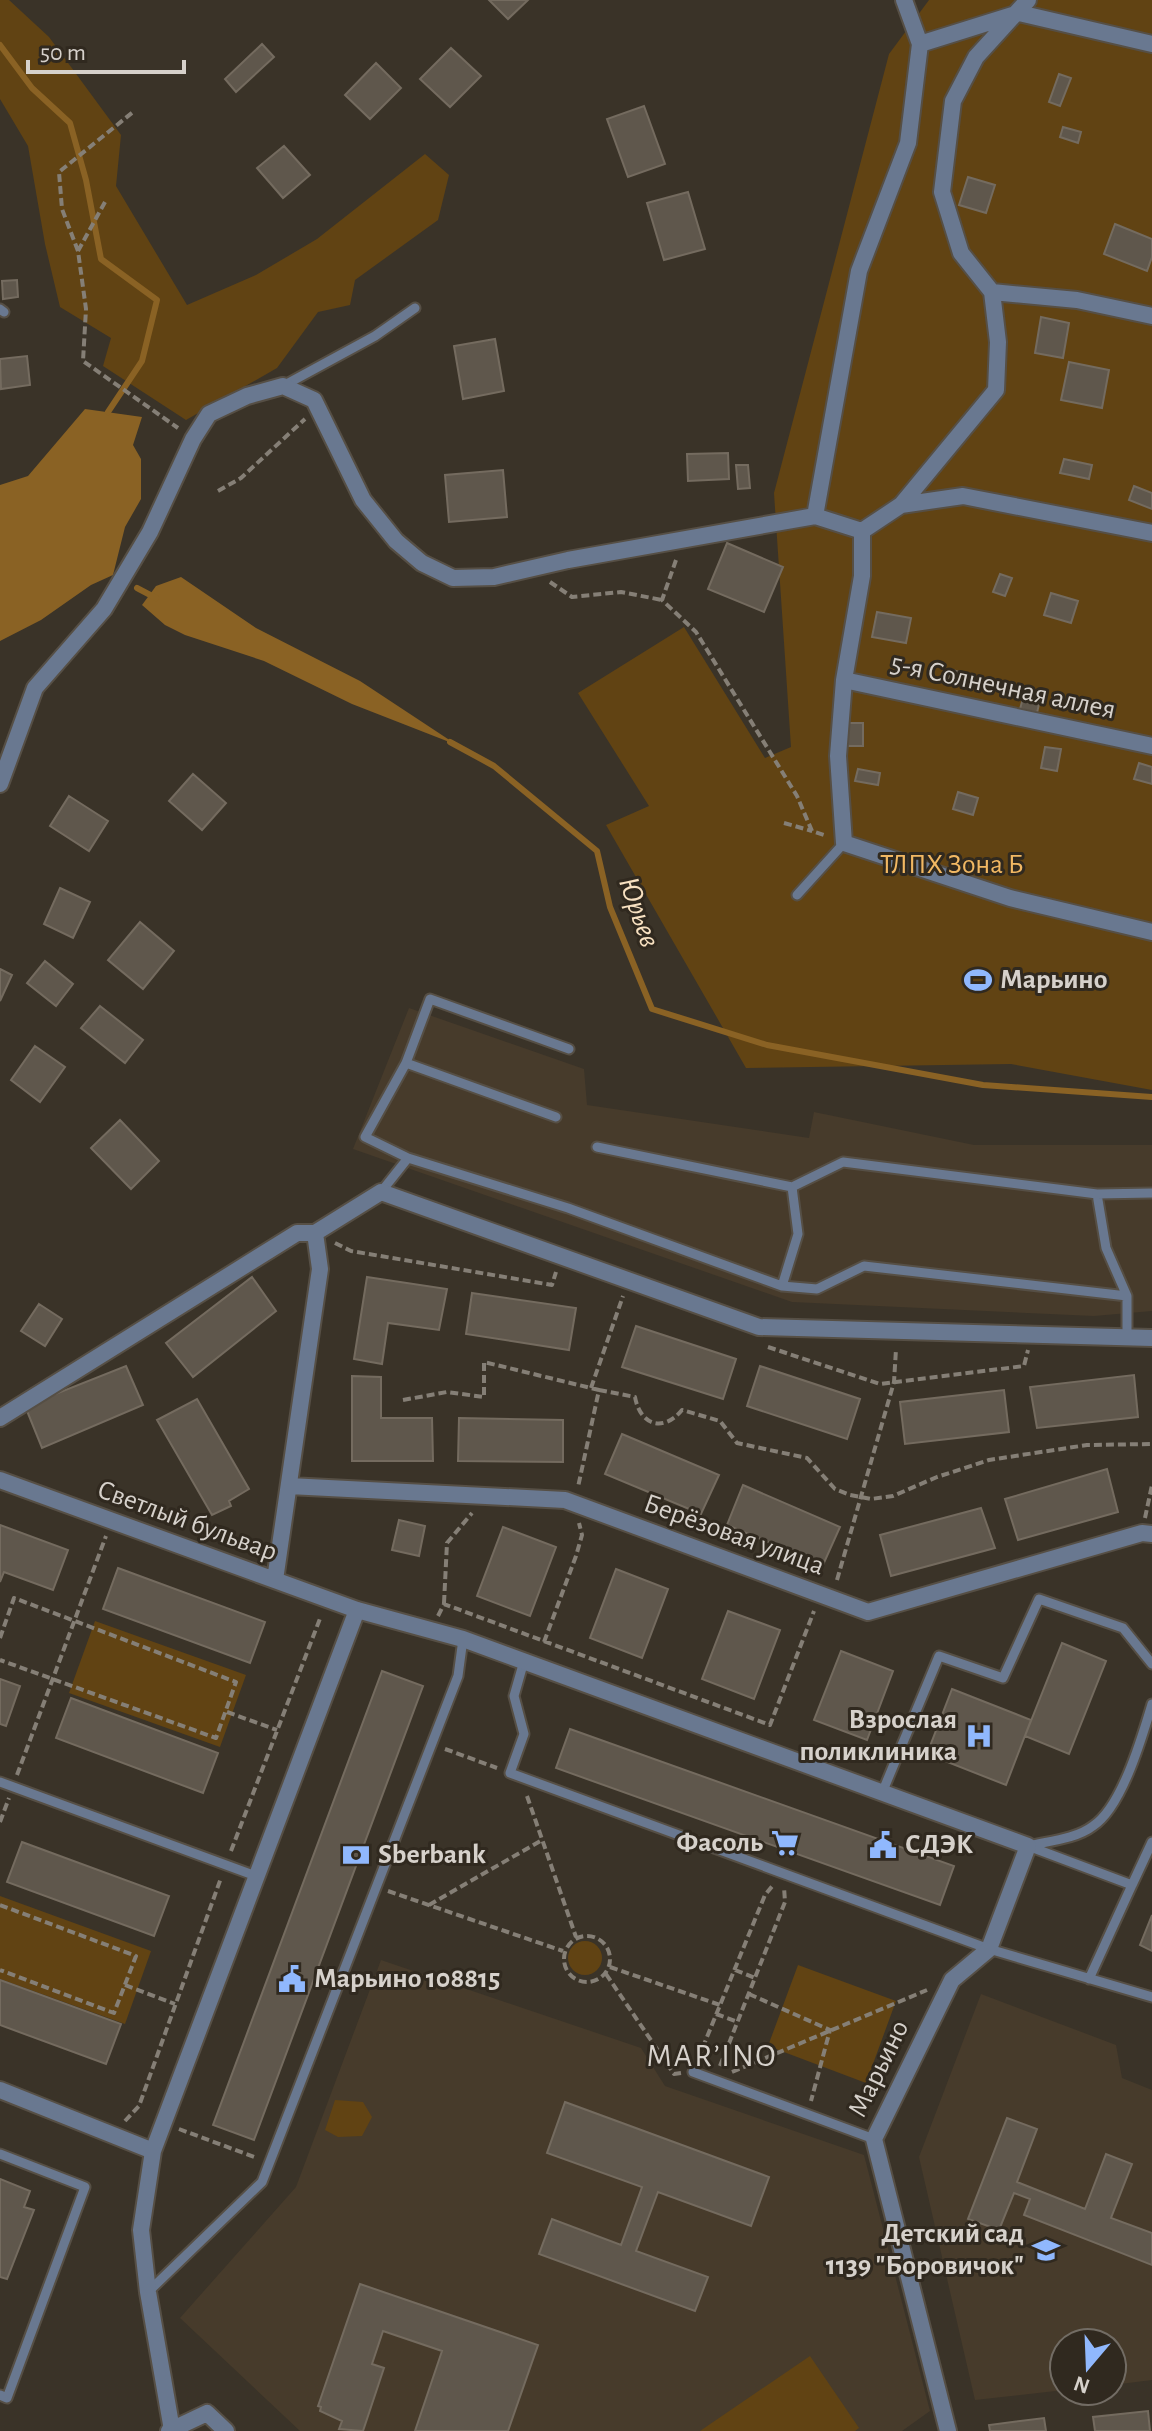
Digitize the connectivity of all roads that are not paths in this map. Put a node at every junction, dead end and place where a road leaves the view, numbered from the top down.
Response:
1 (904, 0) edge
2 (1024, 7) edge
3 (920, 44) junction
4 (1152, 44) edge
5 (992, 292) junction
6 (415, 308) dead end
7 (1152, 316) edge
8 (283, 386) junction
9 (901, 505) junction
10 (815, 516) junction
11 (862, 531) junction
12 (1152, 533) edge
13 (844, 680) junction
14 (1152, 746) edge
15 (0, 784) edge
16 (844, 843) junction
17 (797, 895) dead end
18 (1152, 932) edge
19 (569, 1049) dead end
20 (406, 1063) junction
21 (556, 1117) dead end
22 (597, 1147) dead end
23 (408, 1158) junction
24 (792, 1187) junction
25 (381, 1192) junction
26 (1152, 1193) edge
27 (1097, 1194) junction
28 (315, 1233) junction
29 (782, 1286) junction
30 (1127, 1296) junction
31 (1127, 1337) junction
32 (1152, 1338) edge
33 (0, 1418) edge
34 (0, 1480) edge
35 (289, 1486) junction
36 (1147, 1534) edge
37 (275, 1580) junction
38 (357, 1610) junction
39 (463, 1639) junction
40 (524, 1661) junction
41 (1152, 1664) edge
42 (1152, 1704) edge
43 (0, 1782) edge
44 (882, 1793) junction
45 (1152, 1842) edge
46 (1028, 1846) junction
47 (256, 1876) junction
48 (1132, 1885) junction
49 (989, 1949) junction
50 (1089, 1979) junction
51 (1152, 1997) edge
52 (693, 2072) road end
53 (0, 2090) edge
54 (874, 2139) junction
55 (153, 2151) junction
56 (0, 2154) edge
57 (148, 2292) junction
58 (0, 2395) edge
59 (170, 2430) edge
60 (226, 2431) edge
61 (948, 2431) edge

1 - 3 street
2 - 3 street
2 - 4 street
2 - 5 street
3 - 10 street
5 - 7 street
5 - 9 street
6 - 8 lane
8 - 10 street
8 - 15 street
9 - 11 street
9 - 12 street
10 - 11 street
11 - 13 street
13 - 14 street, 5-я Солнечная аллея
13 - 16 street
16 - 17 lane
16 - 18 street
19 - 20 lane
20 - 21 lane
20 - 23 lane
22 - 24 lane
23 - 25 lane
23 - 29 lane
24 - 27 lane
24 - 29 lane
25 - 28 street
25 - 31 street
26 - 27 lane
27 - 30 lane
28 - 33 street
28 - 35 street
29 - 30 lane
30 - 31 lane
31 - 32 street
34 - 37 street, Светлый бульвар
35 - 36 street, Берёзовая улица
35 - 37 street
37 - 38 street, Светлый бульвар
38 - 39 street, Светлый бульвар
38 - 47 street
39 - 40 street, Светлый бульвар
39 - 57 lane
40 - 44 street, Светлый бульвар
40 - 49 lane
41 - 44 lane
42 - 46 lane
43 - 47 lane
44 - 46 street, Светлый бульвар
45 - 48 lane
46 - 48 lane
46 - 49 street, Марьино
47 - 55 street
48 - 50 lane
49 - 50 lane
49 - 54 street, Марьино
50 - 51 lane
52 - 54 lane
53 - 55 street
54 - 61 street, Марьино
55 - 57 street
56 - 58 lane
57 - 59 street
59 - 60 street

